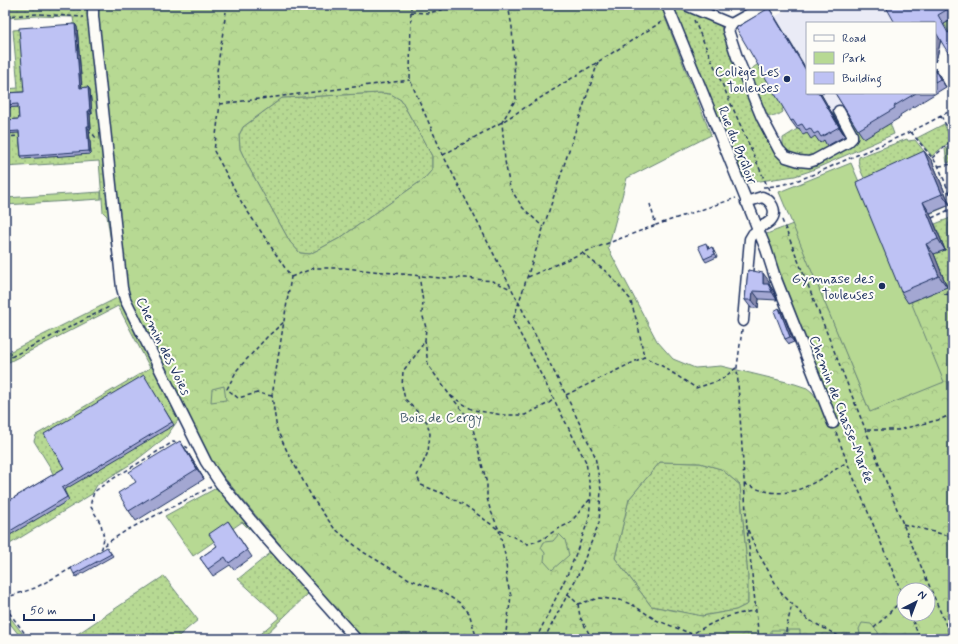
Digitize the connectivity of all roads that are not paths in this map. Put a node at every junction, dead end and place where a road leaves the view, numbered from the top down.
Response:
1 (667, 5) edge
2 (688, 5) edge
3 (765, 5) edge
4 (93, 7) edge
5 (672, 15) junction
6 (731, 24) junction
7 (839, 111) dead end
8 (744, 198) junction
9 (758, 229) junction
10 (743, 321) road end
11 (832, 423) road end
12 (356, 639) edge

1 - 5 street, Rue du Brûloir
2 - 5 street
2 - 6 street
3 - 6 street
4 - 12 street, Chemin des Voies
5 - 8 street, Rue du Brûloir
6 - 7 street
8 - 9 street, Rue du Brûloir
8 - 9 street
9 - 10 street
9 - 11 street, Chemin de Chasse-Marée

